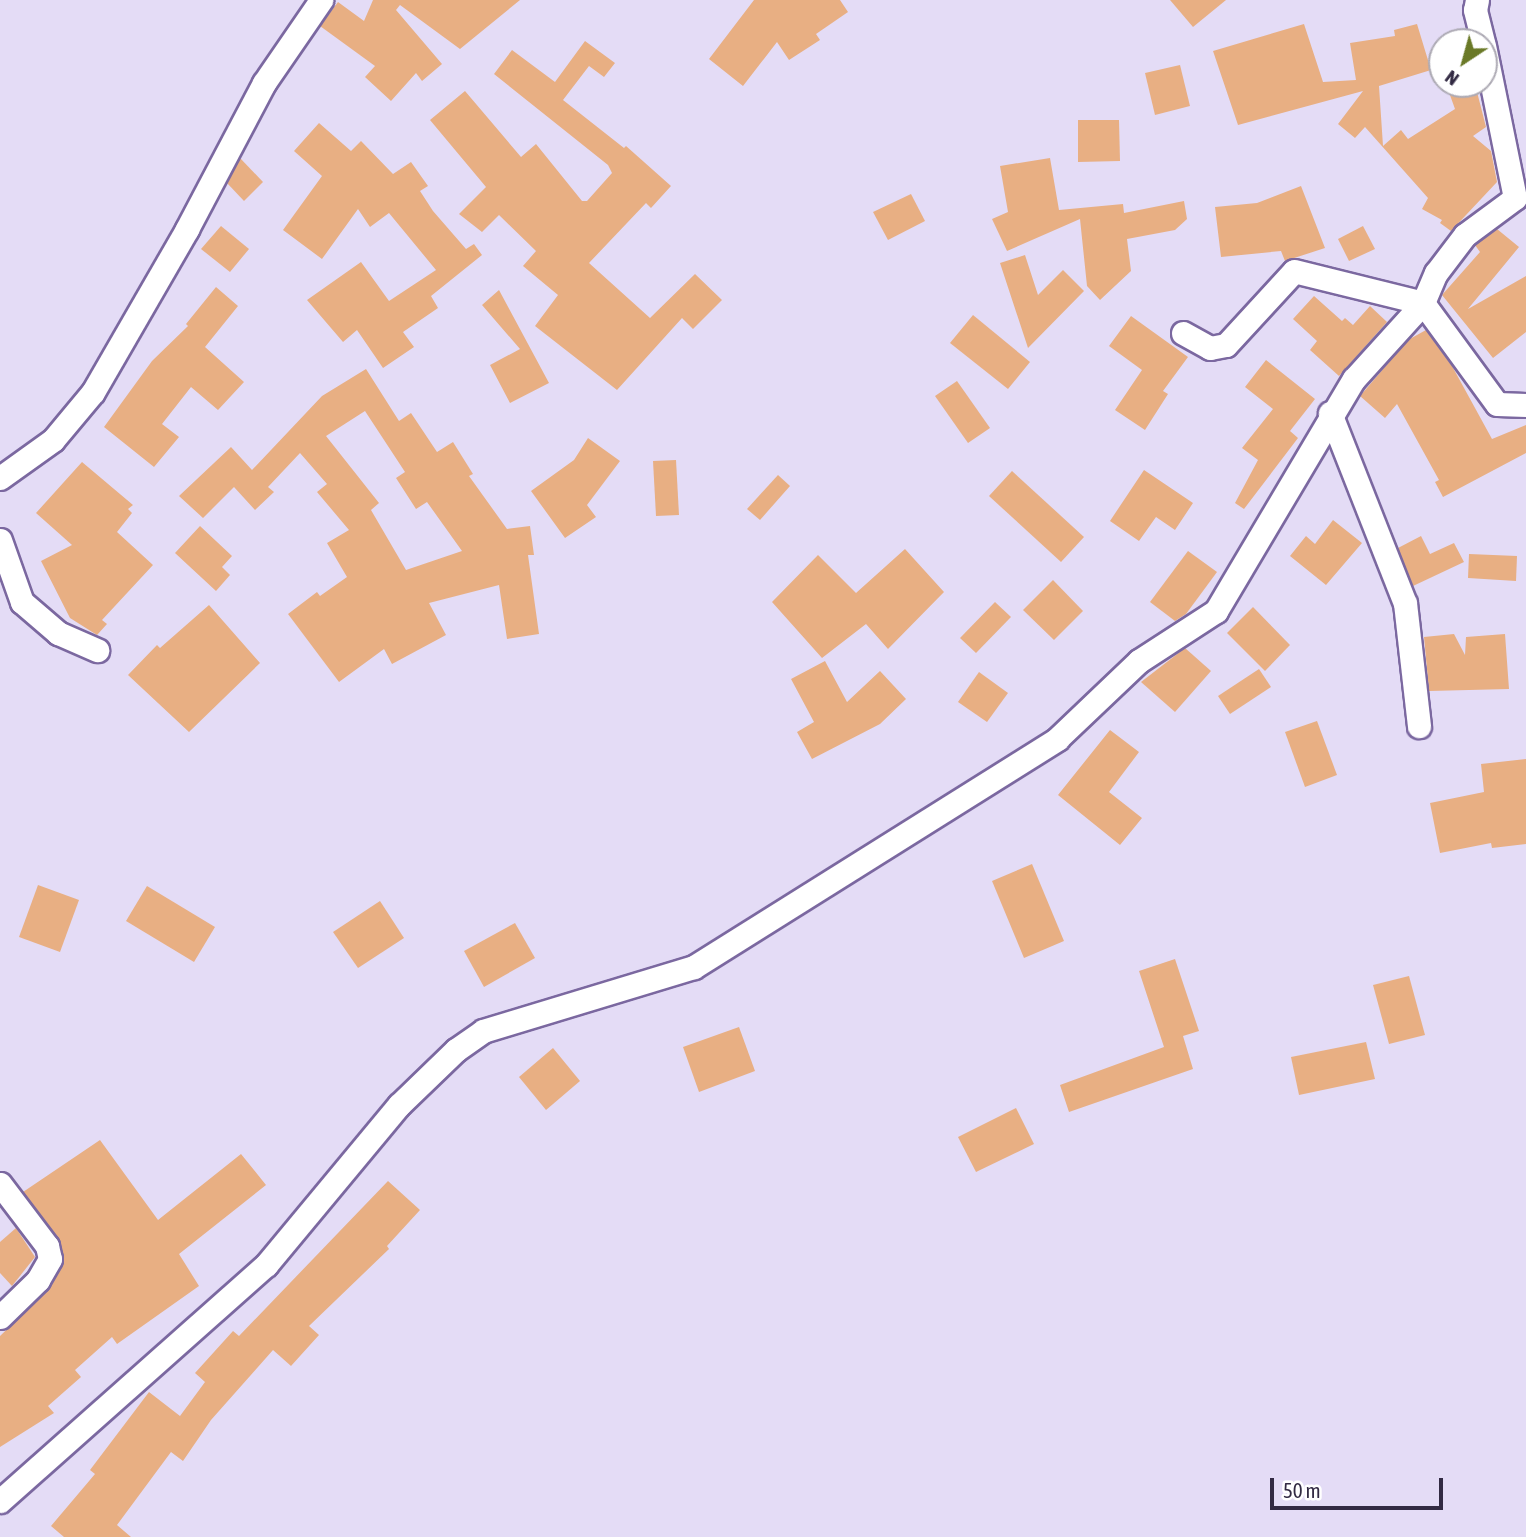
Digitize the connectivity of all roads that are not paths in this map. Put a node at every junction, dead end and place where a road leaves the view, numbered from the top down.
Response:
1 (321, 0) edge
2 (1477, 0) edge
3 (1480, 28) edge
4 (1495, 98) edge
5 (1423, 303) junction
6 (1183, 333) dead end
7 (1526, 405) edge
8 (1330, 413) junction
9 (0, 478) edge
10 (0, 540) edge
11 (97, 650) dead end
12 (1419, 726) dead end
13 (0, 1184) edge
14 (0, 1317) edge
15 (1, 1497) edge

1 - 9 street
2 - 3 street
4 - 5 street
5 - 6 street
5 - 7 street
5 - 8 street
8 - 12 street
8 - 15 street
10 - 11 street
13 - 14 street

